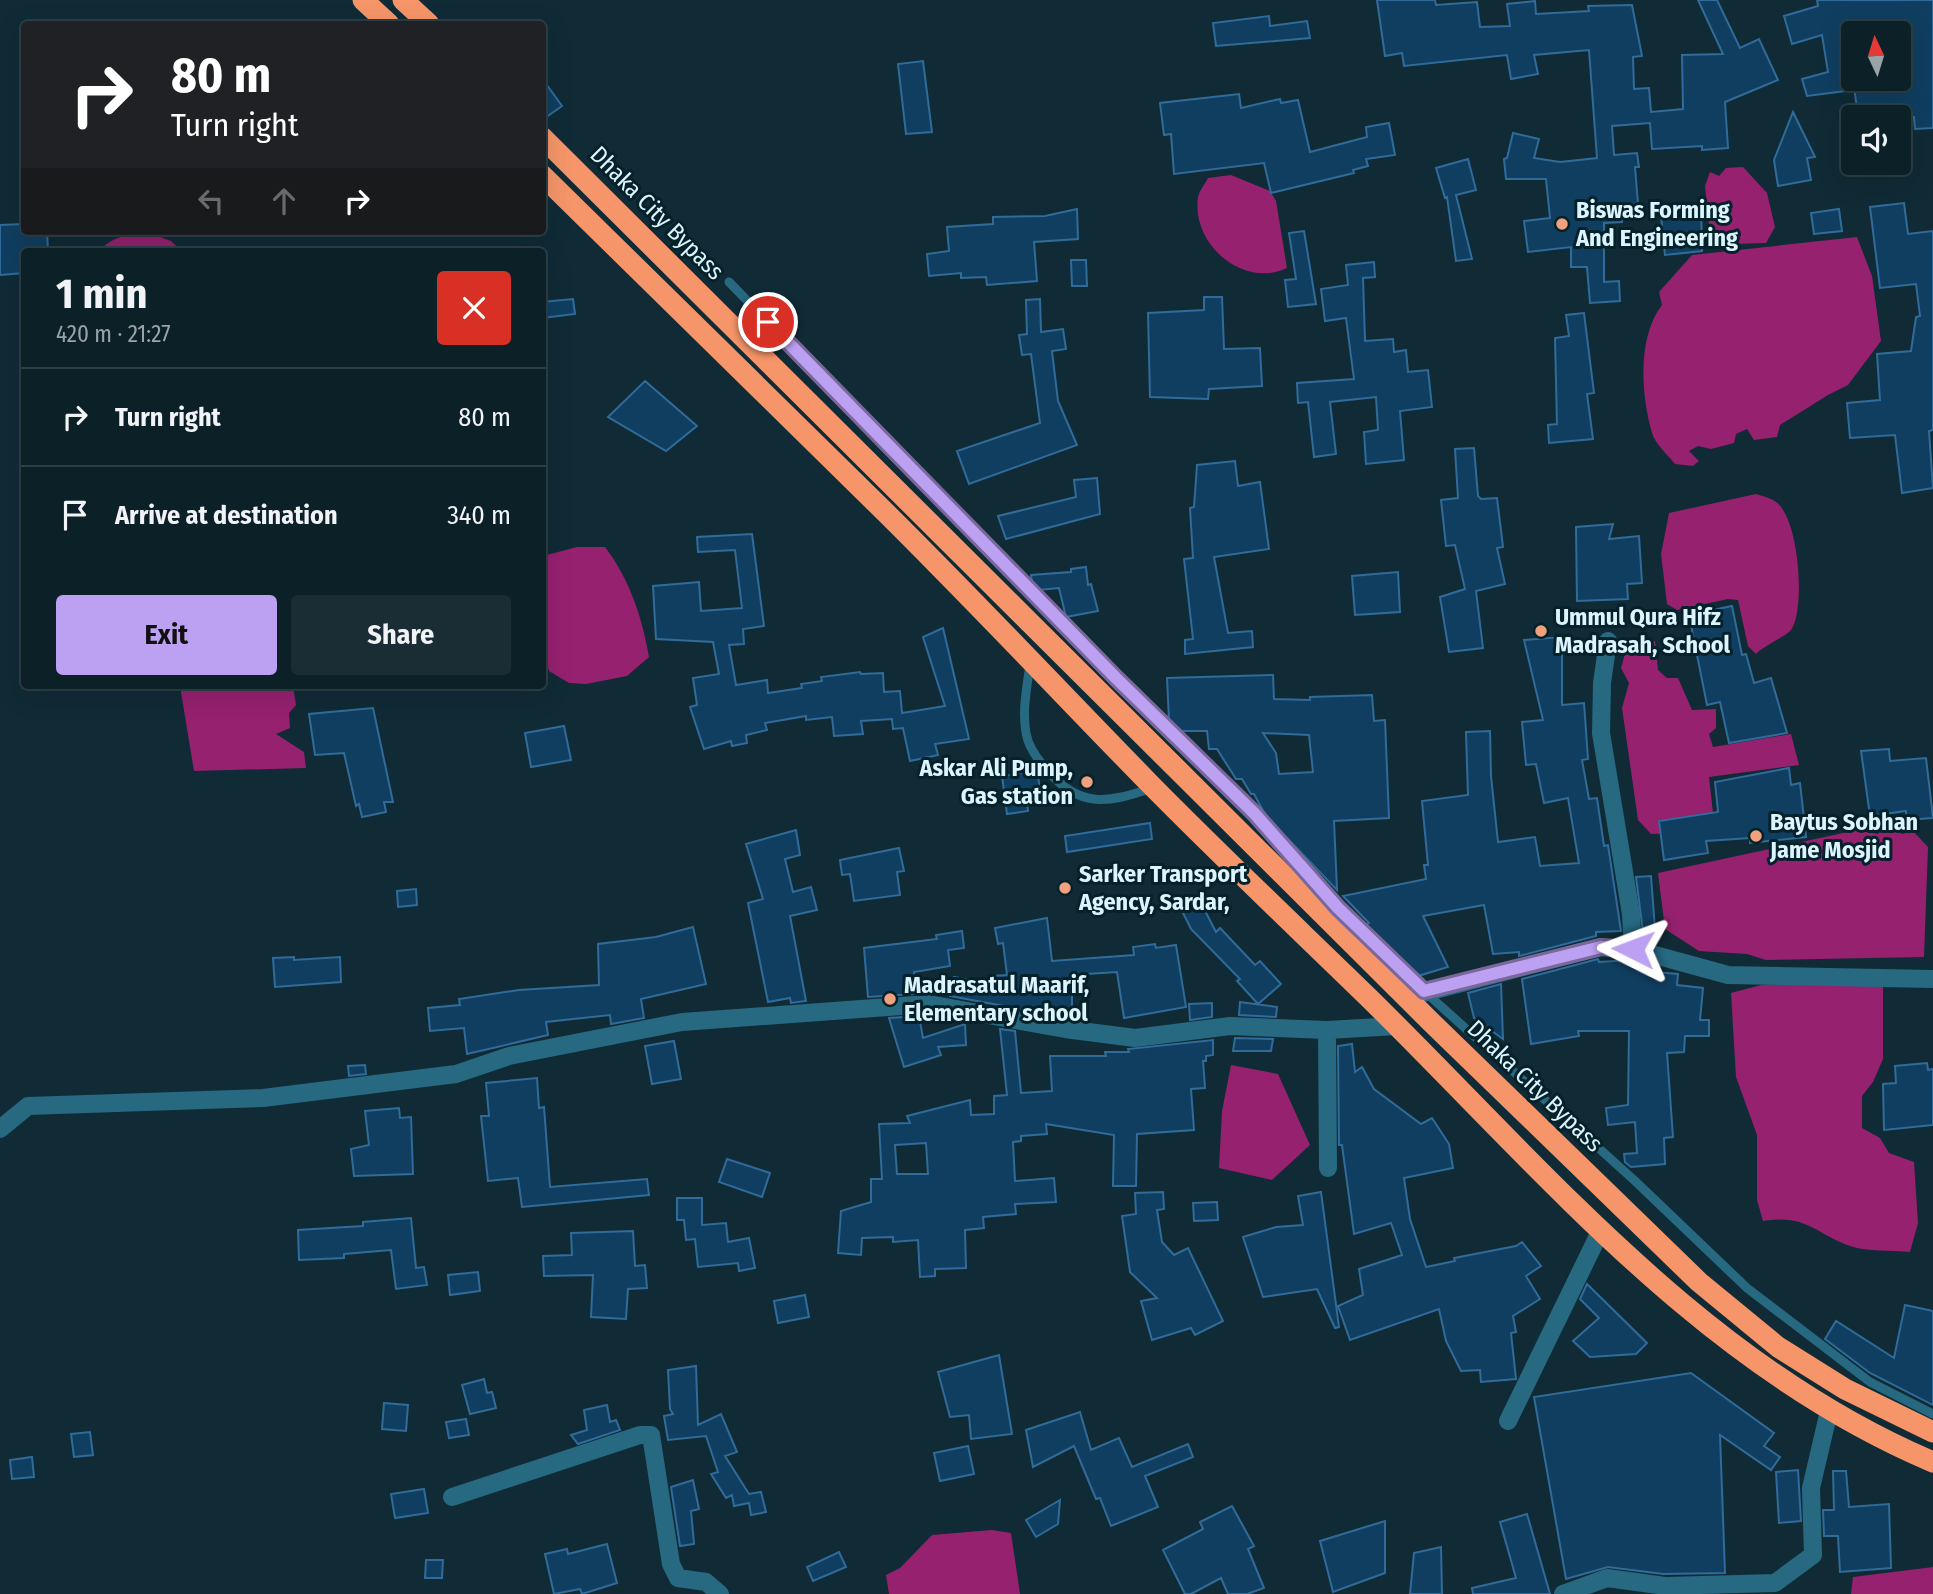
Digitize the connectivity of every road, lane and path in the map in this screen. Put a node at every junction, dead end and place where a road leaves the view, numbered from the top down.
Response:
1 (363, 0) edge
2 (403, 0) edge
3 (386, 21) edge
4 (426, 21) edge
5 (546, 141) edge
6 (546, 179) edge
7 (729, 282) dead end
8 (1608, 641) dead end
9 (1031, 662) junction
10 (1154, 788) junction
11 (1633, 949) junction
12 (1933, 979) edge
13 (1416, 994) junction
14 (1397, 1026) junction
15 (1326, 1030) junction
16 (0, 1129) edge
17 (1328, 1168) dead end
18 (1600, 1232) junction
19 (1829, 1410) junction
20 (1933, 1414) edge
21 (1508, 1421) dead end
22 (1933, 1432) edge
23 (1933, 1462) edge
24 (452, 1497) dead end
25 (720, 1594) edge
26 (1563, 1594) edge

1 - 3 highway
2 - 4 highway
5 - 13 highway, Dhaka City Bypass
6 - 9 highway
7 - 13 lane
8 - 11 street
9 - 10 highway
9 - 10 lane
10 - 14 highway
11 - 12 street
11 - 13 street
13 - 20 lane
13 - 22 highway, Dhaka City Bypass
14 - 15 street
14 - 18 highway
15 - 16 street
15 - 17 street
18 - 19 highway
18 - 21 street
19 - 23 highway
19 - 26 street
24 - 25 street

